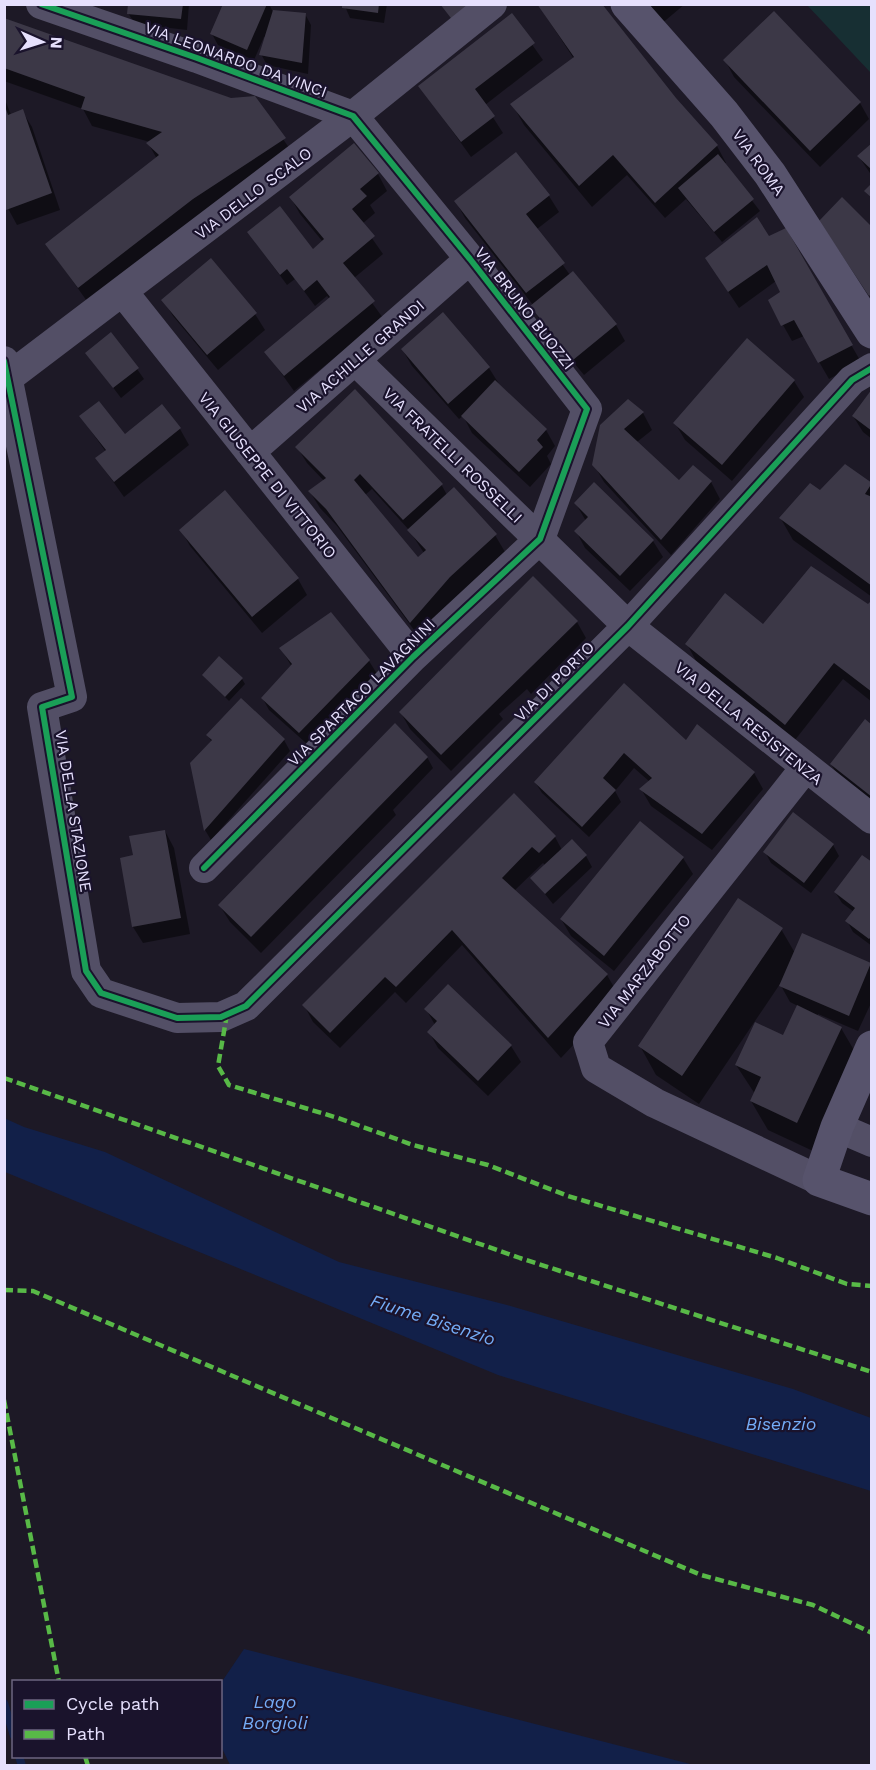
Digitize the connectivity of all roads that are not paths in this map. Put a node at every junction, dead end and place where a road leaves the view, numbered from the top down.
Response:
1 (41, 4) edge
2 (492, 4) edge
3 (627, 4) edge
4 (77, 10) edge
5 (353, 116) junction
6 (470, 259) junction
7 (123, 292) junction
8 (872, 332) edge
9 (355, 360) junction
10 (7, 369) edge
11 (872, 369) edge
12 (250, 452) junction
13 (540, 540) junction
14 (628, 626) junction
15 (413, 657) junction
16 (805, 768) junction
17 (872, 819) edge
18 (204, 868) dead end
19 (246, 1006) joint
20 (872, 1047) edge
21 (837, 1127) junction
22 (872, 1142) edge
23 (819, 1180) junction
24 (872, 1199) edge

1 - 4 street, VIA LEONARDO DA VINCI
2 - 5 street, VIA DELLO SCALO
3 - 8 main road, VIA ROMA
4 - 5 street, VIA LEONARDO DA VINCI
5 - 6 street, VIA BRUNO BUOZZI
5 - 7 street, VIA DELLO SCALO
6 - 9 street, VIA ACHILLE GRANDI
6 - 13 street, VIA BRUNO BUOZZI
7 - 10 street, VIA DELLO SCALO
7 - 12 street, VIA GIUSEPPE DI VITTORIO
9 - 12 street, VIA ACHILLE GRANDI
9 - 13 street, VIA FRATELLI ROSSELLI
10 - 19 street, VIA DELLA STAZIONE
11 - 14 street, VIA DI PORTO
12 - 15 street, VIA GIUSEPPE DI VITTORIO
13 - 14 street, VIA FRATELLI ROSSELLI
13 - 15 street, VIA SPARTACO LAVAGNINI
14 - 16 street, VIA DELLA RESISTENZA
14 - 19 street, VIA DI PORTO
15 - 18 street, VIA SPARTACO LAVAGNINI
16 - 17 street, VIA DELLA RESISTENZA
16 - 23 street, VIA MARZABOTTO
20 - 21 main road
21 - 22 street
21 - 23 main road
23 - 24 main road

